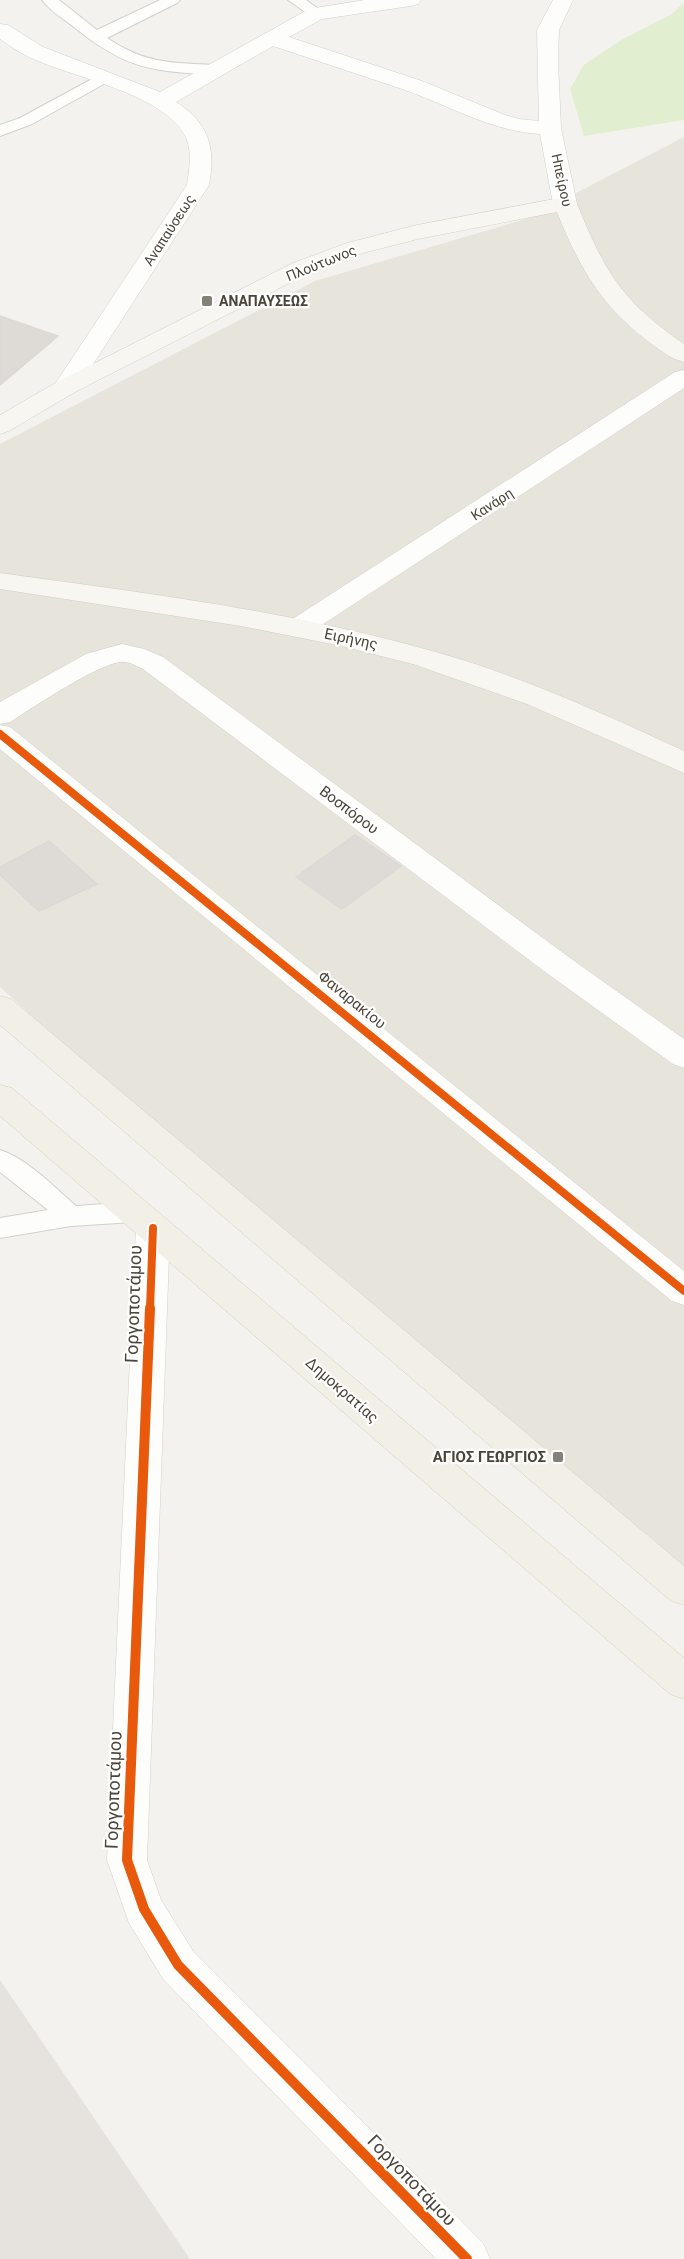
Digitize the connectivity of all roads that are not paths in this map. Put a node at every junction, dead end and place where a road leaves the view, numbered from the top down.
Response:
1 (50, 0) edge
2 (172, 0) edge
3 (296, 0) edge
4 (411, 0) edge
5 (563, 0) edge
6 (316, 13) junction
7 (0, 30) edge
8 (96, 38) junction
9 (272, 39) junction
10 (217, 70) junction
11 (105, 77) junction
12 (160, 101) junction
13 (550, 128) junction
14 (0, 131) edge
15 (565, 204) junction
16 (684, 355) edge
17 (684, 377) edge
18 (66, 387) junction
19 (0, 426) edge
20 (0, 581) edge
21 (298, 628) junction
22 (0, 715) edge
23 (0, 734) edge
24 (684, 763) edge
25 (0, 1007) edge
26 (684, 1056) edge
27 (0, 1097) edge
28 (0, 1159) edge
29 (70, 1216) junction
30 (143, 1220) junction
31 (0, 1228) edge
32 (684, 1291) edge
33 (684, 1589) edge
34 (684, 1682) edge
35 (467, 2259) edge

1 - 8 lane
2 - 8 lane
3 - 6 lane
4 - 6 street
5 - 13 street, Ηπείρου
6 - 9 street
7 - 11 street, Αναπαύσεως
8 - 10 lane
9 - 10 street
9 - 13 street
10 - 12 street
11 - 12 street, Αναπαύσεως
11 - 14 lane
12 - 18 street, Αναπαύσεως
13 - 15 street, Ηπείρου
15 - 16 street, Ηπείρου
15 - 18 street, Πλούτωνος
17 - 21 street, Κανάρη
18 - 19 street, Πλούτωνος
20 - 21 street, Ειρήνης
21 - 24 street, Ειρήνης
22 - 26 street, Βοσπόρου
23 - 32 street, Φαναρακίου
25 - 33 main road
27 - 30 main road, Δημοκρατίας
28 - 29 lane
29 - 30 lane
29 - 31 lane
30 - 34 main road, Δημοκρατίας
30 - 35 street, Γοργοποτάμου

